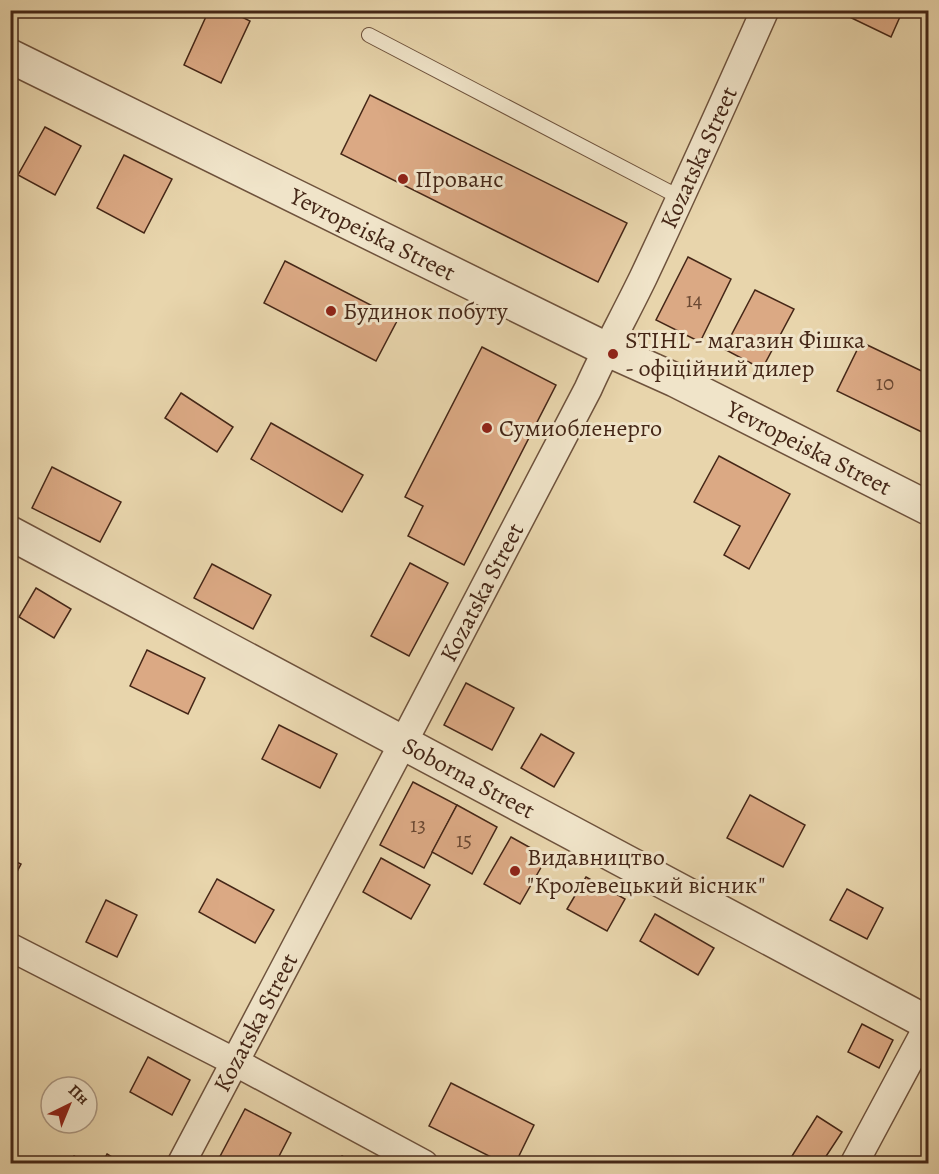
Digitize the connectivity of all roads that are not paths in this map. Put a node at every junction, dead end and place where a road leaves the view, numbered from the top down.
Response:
1 (765, 10) edge
2 (369, 35) dead end
3 (10, 56) edge
4 (681, 198) junction
5 (606, 349) junction
6 (928, 508) edge
7 (10, 533) edge
8 (403, 742) junction
9 (10, 947) edge
10 (928, 1024) edge
11 (235, 1062) junction
12 (181, 1164) edge
13 (424, 1164) edge
14 (854, 1164) edge

1 - 4 street, Kozatska Street
2 - 4 lane
3 - 5 street, Yevropeiska Street
4 - 5 street, Kozatska Street
5 - 6 street, Yevropeiska Street
5 - 8 street, Kozatska Street
7 - 8 street, Soborna Street
8 - 10 street, Soborna Street
8 - 11 street, Kozatska Street
9 - 11 street
10 - 14 street
11 - 12 street, Kozatska Street
11 - 13 street

